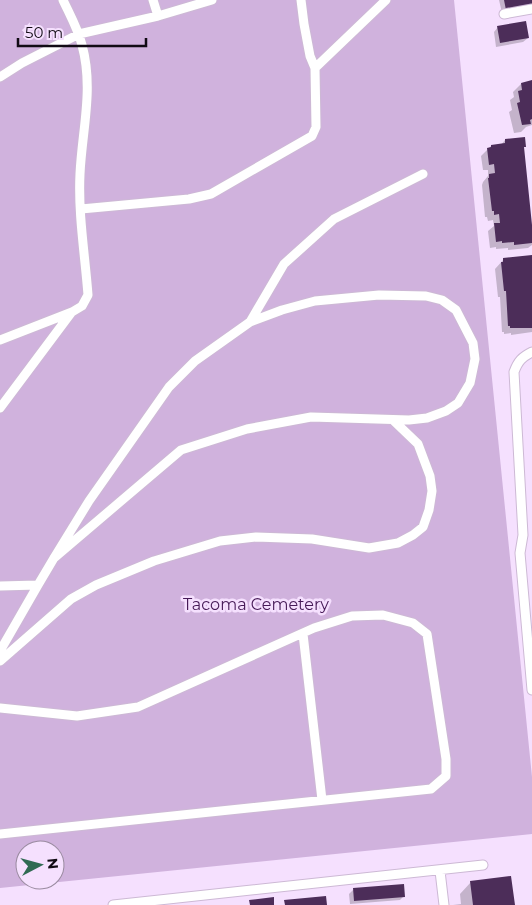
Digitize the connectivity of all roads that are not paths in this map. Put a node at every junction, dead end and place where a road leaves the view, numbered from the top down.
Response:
1 (63, 0) edge
2 (153, 0) edge
3 (212, 0) edge
4 (301, 0) edge
5 (386, 0) edge
6 (532, 10) edge
7 (504, 14) dead end
8 (158, 16) junction
9 (79, 34) junction
10 (315, 68) junction
11 (0, 77) edge
12 (423, 174) dead end
13 (81, 209) junction
14 (72, 312) junction
15 (250, 322) junction
16 (0, 340) edge
17 (532, 352) edge
18 (0, 408) edge
19 (393, 420) junction
20 (532, 496) edge
21 (521, 498) junction
22 (54, 558) junction
23 (38, 585) junction
24 (0, 586) edge
25 (532, 591) edge
26 (522, 592) junction
27 (303, 634) junction
28 (0, 651) edge
29 (0, 661) edge
30 (532, 690) edge
31 (0, 708) edge
32 (322, 800) junction
33 (0, 834) edge
34 (484, 866) dead end
35 (440, 871) junction
36 (113, 905) edge
37 (444, 905) edge

1 - 9 lane
2 - 8 lane
3 - 8 lane
4 - 10 lane
5 - 10 lane
6 - 7 lane
8 - 9 lane
9 - 11 lane
9 - 13 lane
10 - 13 lane
12 - 15 lane
13 - 14 lane
14 - 16 lane
14 - 18 lane
15 - 19 lane
15 - 22 lane
17 - 21 lane
19 - 22 lane
19 - 29 lane
20 - 21 lane
21 - 26 lane
22 - 23 lane
23 - 24 lane
23 - 28 lane
25 - 26 lane
26 - 30 lane
27 - 31 lane
27 - 32 lane
27 - 32 lane
32 - 33 lane
34 - 35 lane
35 - 36 lane
35 - 37 lane

